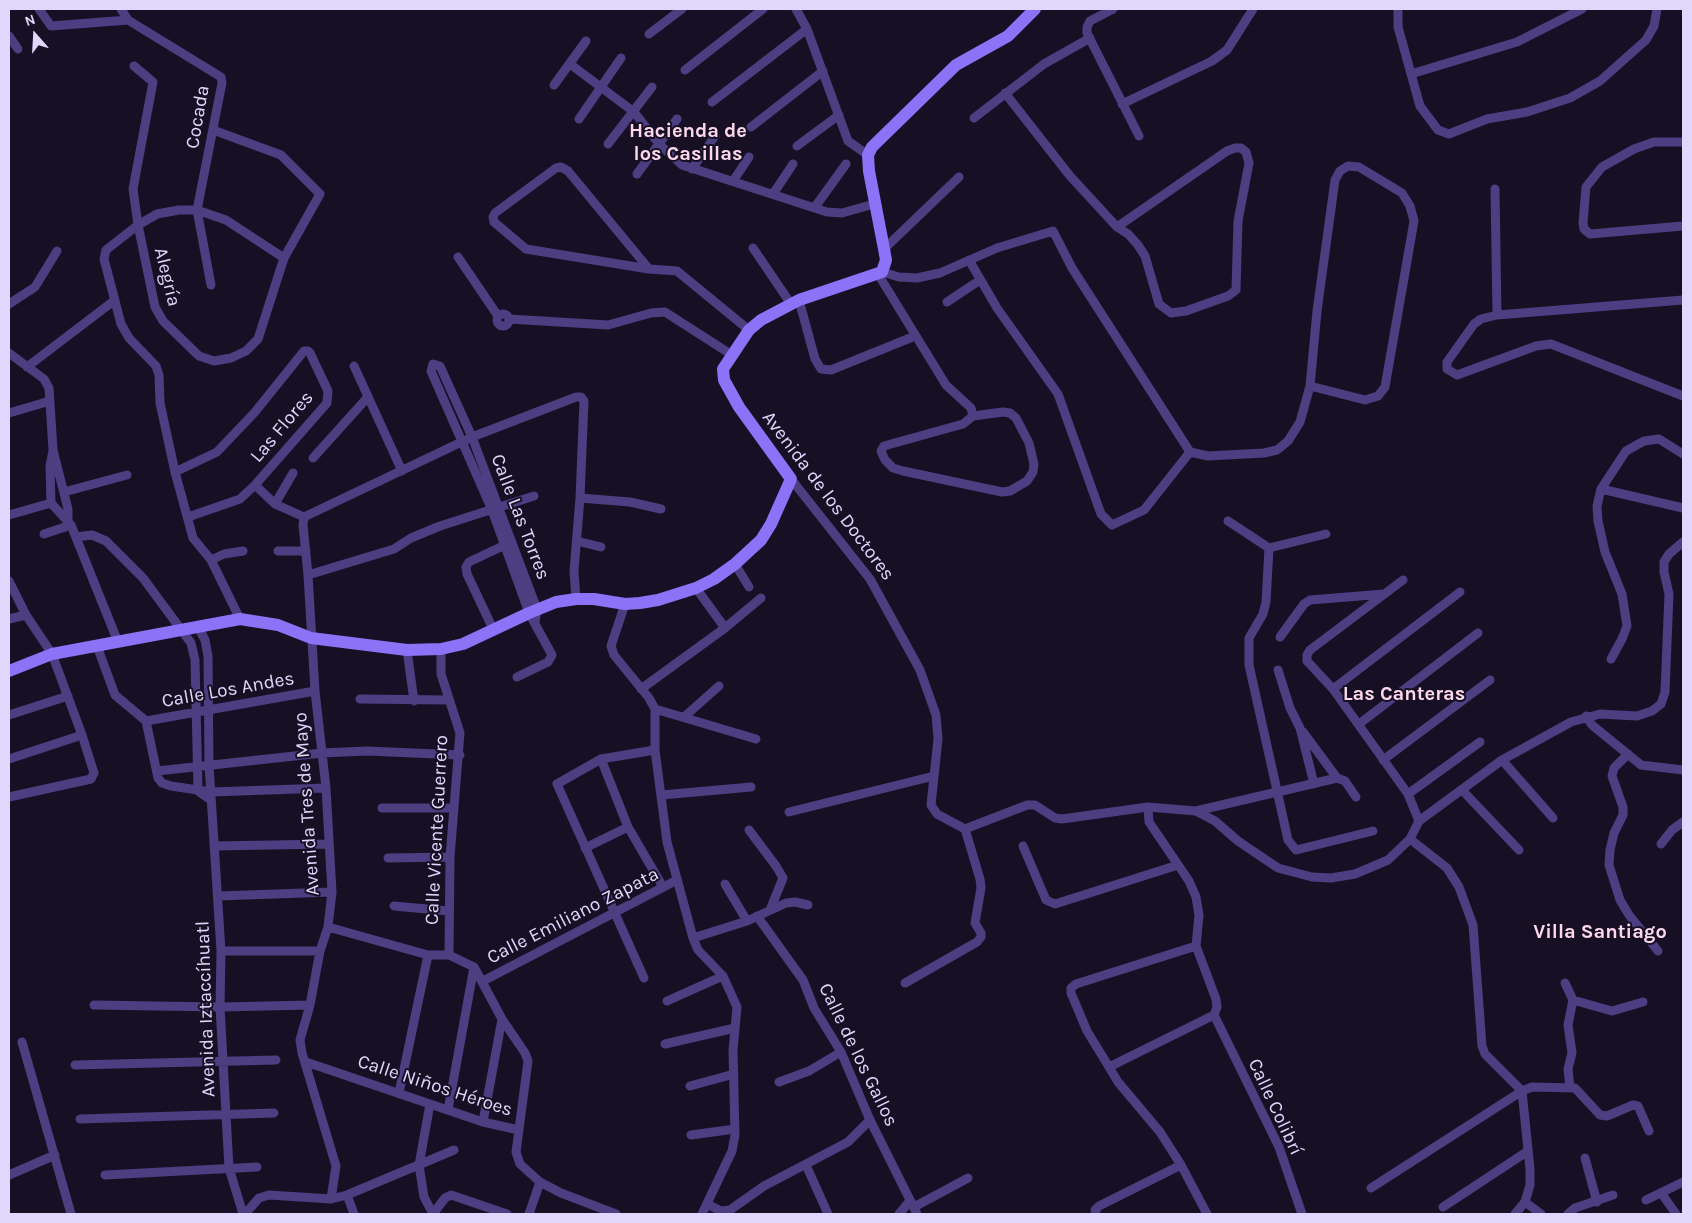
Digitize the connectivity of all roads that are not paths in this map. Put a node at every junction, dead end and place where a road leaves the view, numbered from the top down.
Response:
1 (39, 9) edge
2 (121, 9) edge
3 (682, 9) edge
4 (763, 9) edge
5 (796, 9) edge
6 (1035, 9) edge
7 (1113, 9) edge
8 (1253, 9) edge
9 (1398, 9) edge
10 (1582, 9) edge
11 (1657, 9) edge
12 (128, 20) junction
13 (807, 29) junction
14 (649, 34) dead end
15 (9, 36) edge
16 (1090, 38) junction
17 (586, 41) dead end
18 (18, 49) dead end
19 (621, 58) dead end
20 (570, 64) junction
21 (134, 66) dead end
22 (685, 70) dead end
23 (823, 71) junction
24 (1411, 74) junction
25 (554, 85) dead end
26 (601, 86) junction
27 (652, 87) dead end
28 (1005, 93) junction
29 (712, 102) dead end
30 (1122, 104) junction
31 (634, 112) junction
32 (839, 115) junction
33 (974, 118) dead end
34 (579, 119) dead end
35 (677, 119) dead end
36 (751, 127) dead end
37 (213, 130) junction
38 (715, 136) dead end
39 (1139, 136) dead end
40 (1683, 142) edge
41 (608, 144) dead end
42 (660, 145) junction
43 (797, 146) dead end
44 (868, 155) junction
45 (749, 157) dead end
46 (793, 164) dead end
47 (846, 164) dead end
48 (692, 169) junction
49 (637, 174) dead end
50 (959, 177) dead end
51 (733, 181) junction
52 (1495, 189) dead end
53 (773, 194) junction
54 (874, 204) junction
55 (815, 207) junction
56 (197, 210) junction
57 (138, 225) junction
58 (1117, 226) junction
59 (1683, 226) edge
60 (753, 248) dead end
61 (884, 249) junction
62 (57, 252) dead end
63 (458, 257) dead end
64 (284, 258) junction
65 (968, 260) junction
66 (649, 269) junction
67 (880, 273) junction
68 (980, 280) junction
69 (211, 285) dead end
70 (115, 300) junction
71 (1683, 300) edge
72 (795, 302) junction
73 (947, 302) dead end
74 (9, 304) edge
75 (1497, 315) junction
76 (749, 330) junction
77 (915, 336) junction
78 (9, 353) edge
79 (732, 355) junction
80 (354, 366) dead end
81 (27, 367) junction
82 (1310, 386) junction
83 (1682, 392) edge
84 (367, 398) junction
85 (50, 401) junction
86 (9, 413) edge
87 (973, 416) junction
88 (472, 437) junction
89 (463, 441) junction
90 (53, 450) junction
91 (1190, 452) junction
92 (1683, 454) edge
93 (313, 458) dead end
94 (402, 471) junction
95 (175, 472) junction
96 (293, 473) dead end
97 (126, 475) dead end
98 (792, 479) junction
99 (255, 485) junction
100 (1601, 489) junction
101 (64, 492) junction
102 (534, 496) dead end
103 (580, 498) junction
104 (52, 503) junction
105 (275, 504) junction
106 (495, 508) junction
107 (1683, 508) edge
108 (661, 509) dead end
109 (9, 515) edge
110 (188, 517) junction
111 (304, 517) junction
112 (1228, 521) dead end
113 (70, 522) junction
114 (44, 534) dead end
115 (1326, 534) dead end
116 (76, 537) junction
117 (576, 541) junction
118 (1683, 542) edge
119 (505, 545) junction
120 (601, 546) dead end
121 (1269, 548) junction
122 (243, 551) dead end
123 (278, 551) dead end
124 (306, 551) junction
125 (211, 560) junction
126 (735, 564) junction
127 (308, 575) junction
128 (1403, 580) dead end
129 (9, 581) edge
130 (750, 587) dead end
131 (696, 588) junction
132 (1460, 592) dead end
133 (1384, 594) junction
134 (576, 598) junction
135 (761, 598) dead end
136 (625, 604) junction
137 (26, 615) junction
138 (533, 615) junction
139 (9, 619) edge
140 (240, 619) junction
141 (198, 627) junction
142 (725, 628) junction
143 (183, 630) junction
144 (494, 631) junction
145 (1478, 632) dead end
146 (1280, 637) dead end
147 (311, 638) junction
148 (118, 642) junction
149 (97, 646) junction
150 (441, 649) junction
151 (407, 650) junction
152 (52, 654) junction
153 (1611, 659) dead end
154 (1278, 670) dead end
155 (9, 671) edge
156 (517, 677) dead end
157 (1490, 680) dead end
158 (719, 686) dead end
159 (641, 689) junction
160 (1333, 689) junction
161 (315, 691) junction
162 (68, 696) junction
163 (360, 699) dead end
164 (448, 700) junction
165 (414, 701) junction
166 (654, 709) junction
167 (209, 710) junction
168 (196, 712) junction
169 (9, 715) edge
170 (1586, 716) junction
171 (684, 717) junction
172 (146, 721) junction
173 (1359, 724) junction
174 (1300, 728) junction
175 (82, 734) junction
176 (756, 739) dead end
177 (1480, 742) dead end
178 (655, 750) junction
179 (322, 752) junction
180 (1628, 754) junction
181 (460, 755) junction
182 (9, 759) edge
183 (601, 760) junction
184 (1383, 760) junction
185 (1502, 760) junction
186 (209, 765) junction
187 (198, 766) junction
188 (1683, 770) edge
189 (157, 771) junction
190 (934, 776) junction
191 (1337, 778) junction
192 (1314, 784) junction
193 (751, 787) dead end
194 (326, 788) junction
195 (1462, 790) junction
196 (198, 791) junction
197 (1278, 793) junction
198 (1408, 794) junction
199 (662, 795) junction
200 (211, 796) junction
201 (9, 797) edge
202 (1356, 797) dead end
203 (1148, 807) junction
204 (382, 808) dead end
205 (454, 808) junction
206 (789, 812) dead end
207 (1196, 812) junction
208 (1553, 818) dead end
209 (1419, 822) junction
210 (1683, 822) edge
211 (628, 826) junction
212 (965, 829) junction
213 (749, 830) dead end
214 (1373, 831) dead end
215 (1410, 839) junction
216 (329, 844) junction
217 (1661, 844) dead end
218 (214, 846) junction
219 (1023, 846) dead end
220 (586, 848) junction
221 (1519, 850) dead end
222 (450, 857) junction
223 (388, 858) dead end
224 (1178, 865) junction
225 (678, 880) junction
226 (725, 884) dead end
227 (663, 887) junction
228 (332, 892) junction
229 (218, 896) junction
230 (808, 905) dead end
231 (394, 906) dead end
232 (770, 910) junction
233 (448, 911) junction
234 (616, 911) junction
235 (757, 916) junction
236 (747, 921) junction
237 (328, 927) junction
238 (692, 938) junction
239 (1196, 946) junction
240 (221, 951) junction
241 (320, 951) junction
242 (1658, 951) dead end
243 (428, 955) junction
244 (449, 955) junction
245 (474, 967) junction
246 (722, 976) junction
247 (644, 978) dead end
248 (483, 981) junction
249 (905, 982) dead end
250 (1566, 983) dead end
251 (1574, 1000) junction
252 (667, 1001) dead end
253 (1643, 1002) dead end
254 (94, 1005) dead end
255 (310, 1005) junction
256 (220, 1007) junction
257 (1214, 1015) junction
258 (502, 1019) junction
259 (735, 1028) junction
260 (22, 1042) dead end
261 (665, 1044) dead end
262 (841, 1052) junction
263 (276, 1060) dead end
264 (223, 1061) junction
265 (306, 1062) junction
266 (75, 1065) dead end
267 (1109, 1068) junction
268 (734, 1074) junction
269 (779, 1082) dead end
270 (690, 1086) dead end
271 (1570, 1088) junction
272 (1522, 1091) junction
273 (399, 1093) junction
274 (430, 1104) junction
275 (448, 1110) junction
276 (274, 1113) dead end
277 (226, 1115) junction
278 (80, 1120) dead end
279 (870, 1120) junction
280 (483, 1122) junction
281 (735, 1128) junction
282 (520, 1130) junction
283 (1649, 1131) dead end
284 (691, 1135) dead end
285 (454, 1150) dead end
286 (1528, 1150) junction
287 (55, 1155) junction
288 (1585, 1158) dead end
289 (419, 1165) junction
290 (806, 1165) junction
291 (1182, 1165) junction
292 (256, 1167) dead end
293 (229, 1168) junction
294 (9, 1175) edge
295 (105, 1175) dead end
296 (968, 1178) dead end
297 (540, 1182) junction
298 (1683, 1182) edge
299 (1371, 1188) dead end
300 (1662, 1194) junction
301 (347, 1195) junction
302 (1613, 1195) dead end
303 (331, 1199) junction
304 (1646, 1200) dead end
305 (1525, 1202) junction
306 (1597, 1202) junction
307 (707, 1204) junction
308 (914, 1207) edge
309 (1443, 1207) dead end
310 (71, 1214) edge
311 (244, 1214) edge
312 (354, 1214) edge
313 (433, 1214) edge
314 (507, 1214) edge
315 (529, 1214) edge
316 (616, 1214) edge
317 (702, 1214) edge
318 (828, 1214) edge
319 (899, 1214) edge
320 (1096, 1214) edge
321 (1207, 1214) edge
322 (1302, 1214) edge
323 (1515, 1214) edge
324 (1541, 1214) edge
325 (1568, 1214) edge
326 (1676, 1214) edge

1 - 12 street
2 - 12 street, Cocada
3 - 14 street
4 - 22 street
5 - 13 street
6 - 44 main road
7 - 16 street
8 - 30 street
9 - 24 street
10 - 24 street
11 - 24 street
12 - 37 street, Cocada
13 - 23 street
13 - 29 street
15 - 18 street
16 - 28 street
16 - 30 street
17 - 20 street
19 - 26 street
20 - 25 street
20 - 26 street
21 - 57 street, Alegría
23 - 32 street
23 - 36 street
26 - 31 street
26 - 34 street
27 - 31 street
28 - 33 street
28 - 58 street
30 - 39 street
31 - 41 street
31 - 42 street
32 - 43 street
32 - 44 street
35 - 42 street
37 - 56 street, Cocada
37 - 64 street, Alegría
38 - 48 street
40 - 59 street
42 - 48 street
42 - 49 street
44 - 54 main road
45 - 51 street
46 - 53 street
47 - 55 street
48 - 51 street
50 - 61 street
51 - 53 street
52 - 75 street
53 - 55 street
54 - 55 street
54 - 61 main road
56 - 57 street
56 - 64 street
56 - 69 street
57 - 64 street, Alegría
57 - 70 street
58 - 58 street
60 - 72 street
61 - 67 main road
62 - 74 street
63 - 79 street
65 - 67 street
65 - 68 street
65 - 91 street
66 - 66 street
66 - 76 street
67 - 72 main road, Avenida de los Doctores
67 - 77 street
68 - 73 street
68 - 91 street
70 - 81 street
70 - 95 street
71 - 75 street
72 - 76 main road, Avenida de los Doctores
72 - 77 street
75 - 83 street
76 - 79 main road, Avenida de los Doctores
77 - 87 street
78 - 81 street
79 - 98 main road, Avenida de los Doctores
80 - 84 street
81 - 85 street
82 - 82 street
82 - 91 street
84 - 93 street
84 - 94 street
85 - 86 street
85 - 90 street
87 - 87 street
88 - 89 street
88 - 89 street, Calle Las Torres
88 - 103 street
88 - 106 street, Calle Las Torres
89 - 94 street
89 - 106 street, Calle Las Torres
90 - 101 street
90 - 104 street
92 - 100 street
94 - 111 street
95 - 99 street, Las Flores
95 - 110 street
96 - 105 street
97 - 101 street
98 - 126 main road
98 - 190 street, Avenida de los Doctores
99 - 105 street
99 - 110 street, Las Flores
100 - 107 street
100 - 153 street
101 - 113 street
102 - 106 street
103 - 108 street
103 - 117 street
104 - 109 street
104 - 113 street
105 - 111 street
106 - 119 street, Calle Las Torres
106 - 127 street
106 - 138 street, Calle Las Torres
110 - 125 street
111 - 124 street, Avenida Tres de Mayo
112 - 121 street
113 - 114 street
113 - 116 street
115 - 121 street
116 - 143 street
116 - 148 street
117 - 120 street
117 - 134 street
118 - 170 street
119 - 138 street, Calle Las Torres
119 - 144 street
121 - 197 street
122 - 125 street
123 - 124 street
124 - 127 street, Avenida Tres de Mayo
125 - 140 street
126 - 130 street
126 - 131 main road
127 - 147 street, Avenida Tres de Mayo
128 - 133 street
129 - 137 street
131 - 136 main road
131 - 142 street
132 - 160 street
133 - 146 street
133 - 160 street
134 - 136 main road
134 - 138 main road
135 - 142 street
136 - 159 street
137 - 139 street
137 - 152 street
138 - 144 main road
138 - 156 street
140 - 141 main road
140 - 147 main road
141 - 143 main road
141 - 167 street, Avenida Iztaccíhuatl
142 - 159 street
143 - 148 main road
143 - 168 street
144 - 150 main road
145 - 173 street
147 - 151 main road
147 - 161 street, Avenida Tres de Mayo
148 - 149 main road
149 - 152 main road
149 - 172 street
150 - 151 main road
150 - 164 street, Calle Vicente Guerrero
151 - 165 street
152 - 155 main road
152 - 162 street
154 - 174 street
157 - 184 street
158 - 171 street
159 - 166 street
160 - 173 street
161 - 167 street, Calle Los Andes
161 - 179 street, Avenida Tres de Mayo
162 - 169 street
162 - 175 street
163 - 165 street
164 - 165 street
164 - 181 street, Calle Vicente Guerrero
166 - 171 street
166 - 178 street
167 - 168 street, Calle Los Andes
167 - 186 street, Avenida Iztaccíhuatl
168 - 172 street, Calle Los Andes
168 - 187 street
170 - 180 street
170 - 185 street
171 - 176 street
172 - 189 street
173 - 184 street
174 - 191 street
174 - 192 street
175 - 182 street
175 - 201 street
177 - 198 street
178 - 183 street
178 - 199 street
179 - 181 street
179 - 186 street
179 - 194 street, Avenida Tres de Mayo
180 - 188 street
180 - 242 street
181 - 205 street, Calle Vicente Guerrero
183 - 211 street
183 - 220 street
184 - 198 street
185 - 195 street
185 - 208 street
186 - 187 street
186 - 200 street, Avenida Iztaccíhuatl
187 - 189 street
187 - 196 street
189 - 196 street
190 - 206 street
190 - 212 street, Avenida de los Doctores
191 - 192 street
191 - 202 street
192 - 197 street
193 - 199 street
194 - 200 street
194 - 216 street, Avenida Tres de Mayo
195 - 209 street
195 - 221 street
196 - 200 street
197 - 207 street
197 - 214 street
198 - 209 street
199 - 225 street
200 - 218 street, Avenida Iztaccíhuatl
203 - 207 street
203 - 212 street
203 - 224 street
204 - 205 street
205 - 222 street, Calle Vicente Guerrero
207 - 215 street
209 - 215 street
210 - 217 street
211 - 220 street
211 - 227 street
212 - 249 street
213 - 232 street
215 - 272 street
216 - 218 street
216 - 228 street, Avenida Tres de Mayo
218 - 229 street, Avenida Iztaccíhuatl
219 - 224 street
220 - 234 street
222 - 223 street
222 - 233 street, Calle Vicente Guerrero
224 - 239 street
225 - 227 street, Calle Emiliano Zapata
225 - 238 street
226 - 236 street
227 - 234 street, Calle Emiliano Zapata
228 - 229 street
228 - 237 street, Avenida Tres de Mayo
229 - 240 street, Avenida Iztaccíhuatl
230 - 232 street
231 - 233 street
232 - 235 street
233 - 244 street, Calle Vicente Guerrero
234 - 247 street
234 - 248 street, Calle Emiliano Zapata
235 - 236 street
235 - 262 street, Calle de los Gallos
236 - 238 street
237 - 241 street, Avenida Tres de Mayo
237 - 243 street
238 - 246 street
239 - 257 street
239 - 267 street
240 - 241 street
240 - 256 street, Avenida Iztaccíhuatl
241 - 255 street, Avenida Tres de Mayo
243 - 244 street
243 - 273 street
244 - 245 street
245 - 248 street
245 - 275 street
246 - 252 street
246 - 259 street
248 - 258 street
250 - 251 street
251 - 253 street
251 - 271 street
254 - 256 street
255 - 256 street
255 - 265 street, Avenida Tres de Mayo
256 - 264 street, Avenida Iztaccíhuatl
257 - 267 street
257 - 322 street, Calle Colibrí
258 - 280 street
258 - 282 street
259 - 261 street
259 - 268 street
260 - 287 street
262 - 269 street
262 - 279 street, Calle de los Gallos
263 - 264 street
264 - 266 street
264 - 277 street, Avenida Iztaccíhuatl
265 - 273 street, Calle Niños Héroes
265 - 303 street, Avenida Tres de Mayo
267 - 291 street
268 - 270 street
268 - 281 street
271 - 272 street
271 - 283 street
272 - 286 street
272 - 299 street
273 - 274 street, Calle Niños Héroes
274 - 275 street, Calle Niños Héroes
274 - 289 street
275 - 280 street, Calle Niños Héroes
276 - 277 street
277 - 278 street
277 - 293 street, Avenida Iztaccíhuatl
279 - 290 street
279 - 308 street, Calle de los Gallos
280 - 282 street, Calle Niños Héroes
281 - 284 street
281 - 307 street
282 - 297 street, Calle Niños Héroes
285 - 289 street
286 - 305 street
286 - 309 street
287 - 294 street
287 - 310 street
288 - 306 street
289 - 301 street
289 - 313 street
290 - 307 street
290 - 318 street
291 - 320 street
291 - 321 street
292 - 293 street
293 - 295 street
293 - 311 street, Avenida Iztaccíhuatl
296 - 308 street
297 - 315 street
297 - 316 street, Calle Niños Héroes
298 - 300 street
300 - 304 street
300 - 326 street
301 - 303 street
301 - 312 street
302 - 306 street
303 - 311 street
305 - 323 street
305 - 324 street
306 - 325 street
307 - 317 street
308 - 319 street
313 - 314 street

